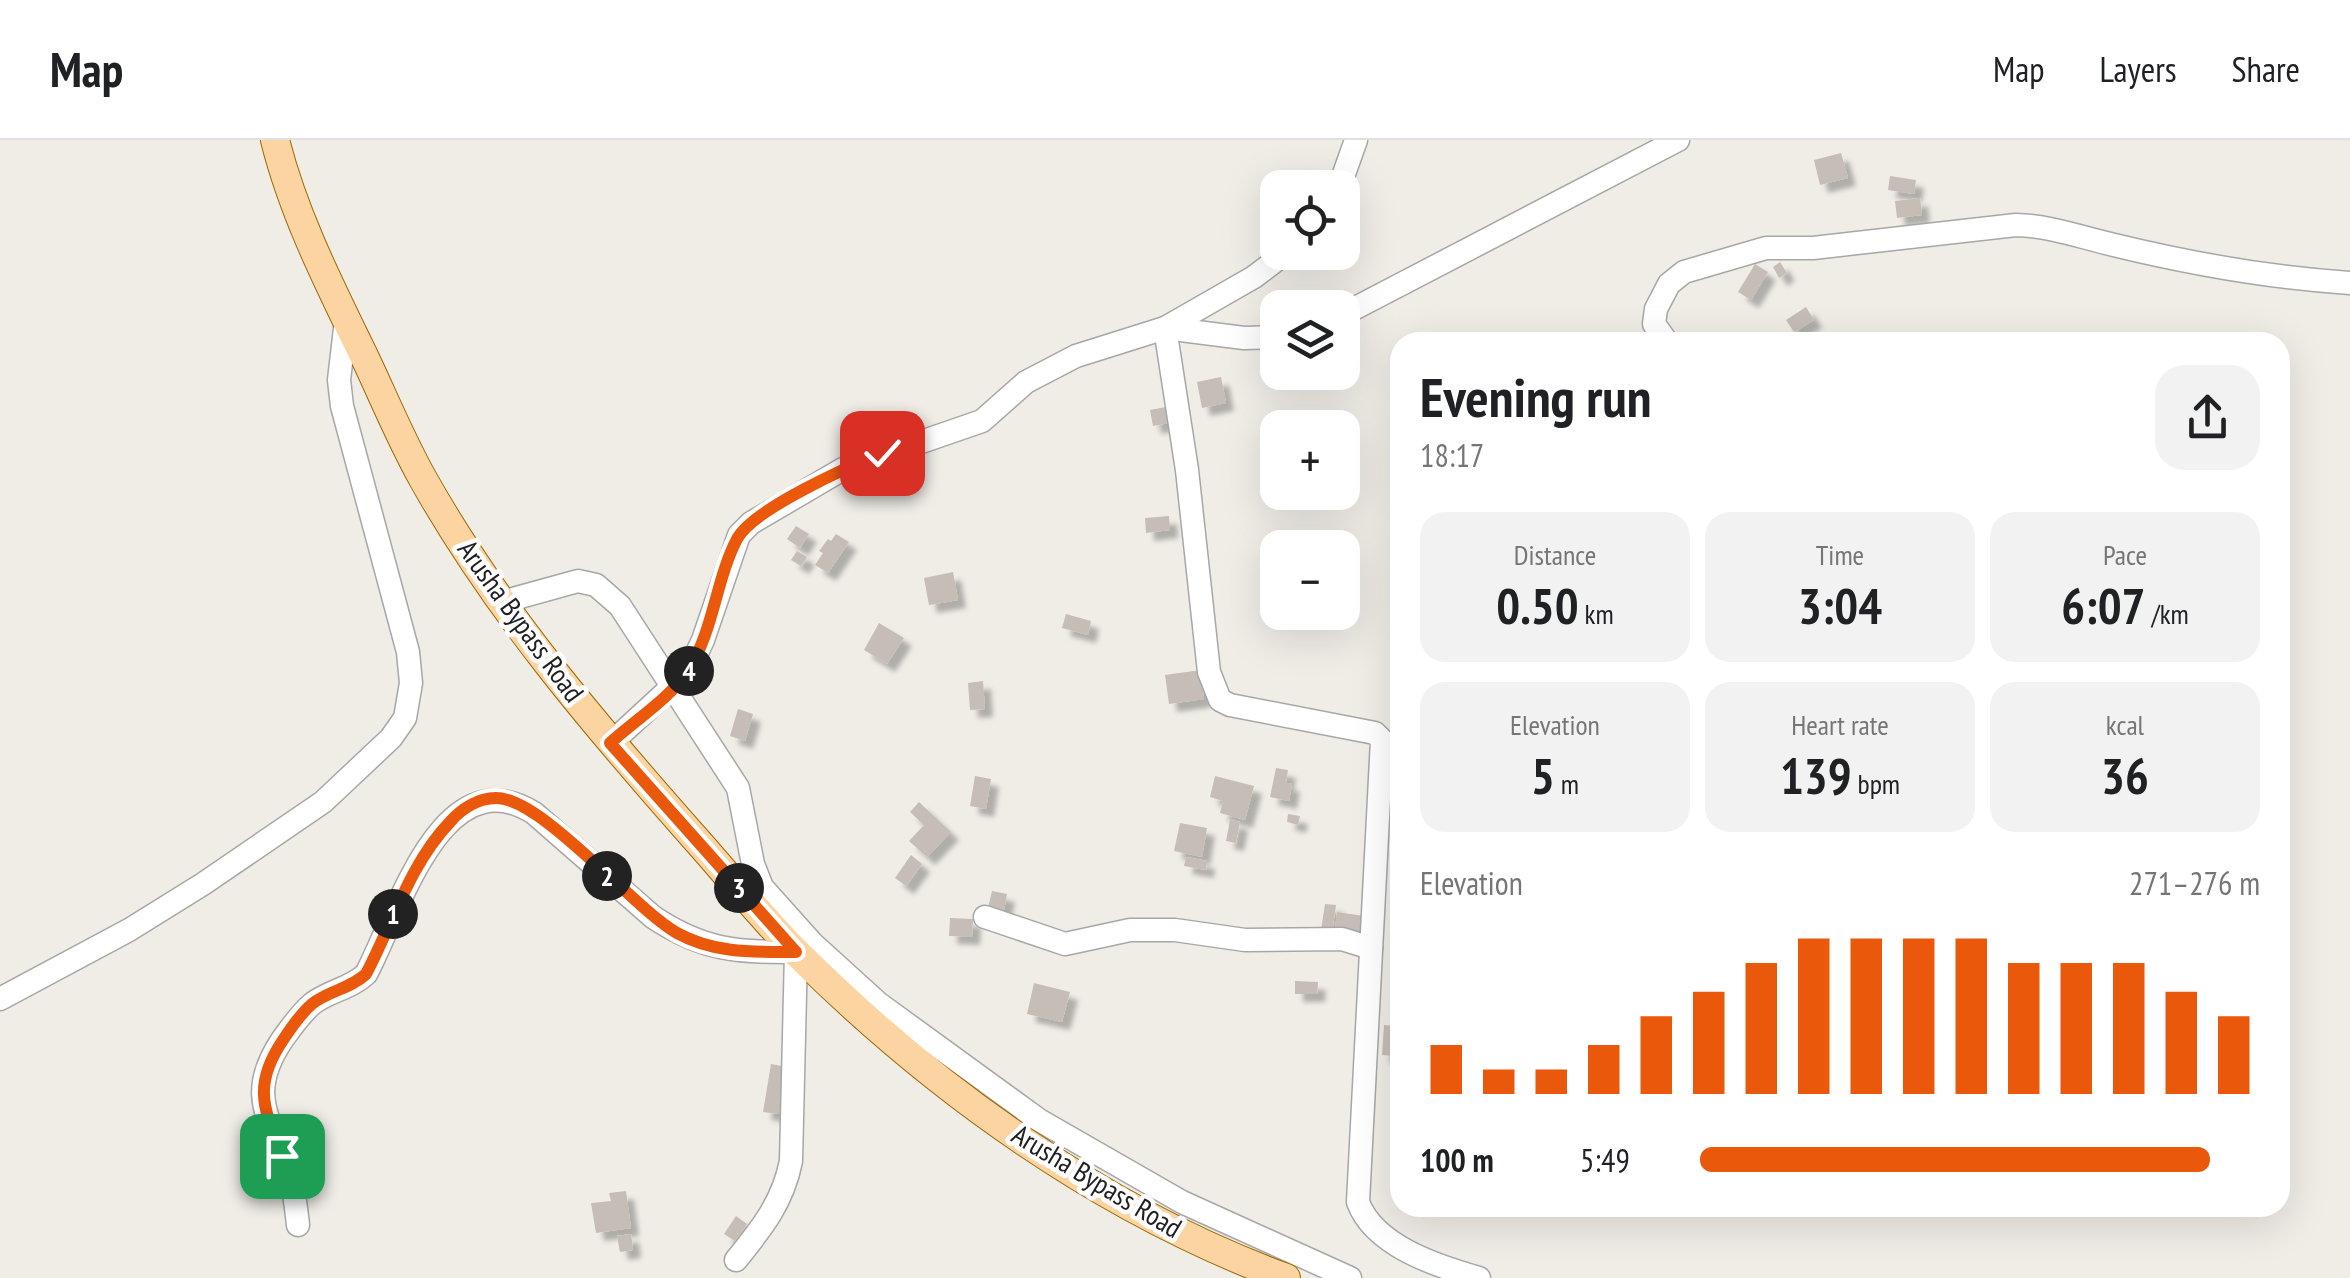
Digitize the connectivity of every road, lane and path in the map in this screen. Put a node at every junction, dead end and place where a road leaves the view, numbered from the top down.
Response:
1 (275, 140) edge
2 (1356, 140) edge
3 (1678, 140) edge
4 (1345, 170) edge
5 (1262, 270) edge
6 (2350, 283) edge
7 (1360, 306) edge
8 (346, 320) junction
9 (1165, 328) junction
10 (1660, 332) edge
11 (1260, 338) edge
12 (502, 602) junction
13 (674, 687) junction
14 (610, 743) junction
15 (985, 917) dead end
16 (1371, 948) junction
17 (796, 952) junction
18 (0, 999) edge
19 (298, 1225) dead end
20 (736, 1260) dead end
21 (1286, 1278) edge
22 (1350, 1278) edge
23 (1479, 1278) edge

1 - 8 main road, Arusha Bypass Road
2 - 4 street
3 - 7 street
5 - 9 street
6 - 10 street
8 - 12 main road, Arusha Bypass Road
8 - 18 street
9 - 11 street
9 - 13 street
9 - 16 street
12 - 13 street
12 - 14 main road, Arusha Bypass Road
13 - 14 street
13 - 22 street
14 - 17 main road, Arusha Bypass Road
15 - 16 street
16 - 23 street
17 - 19 street
17 - 20 street
17 - 21 main road, Arusha Bypass Road

